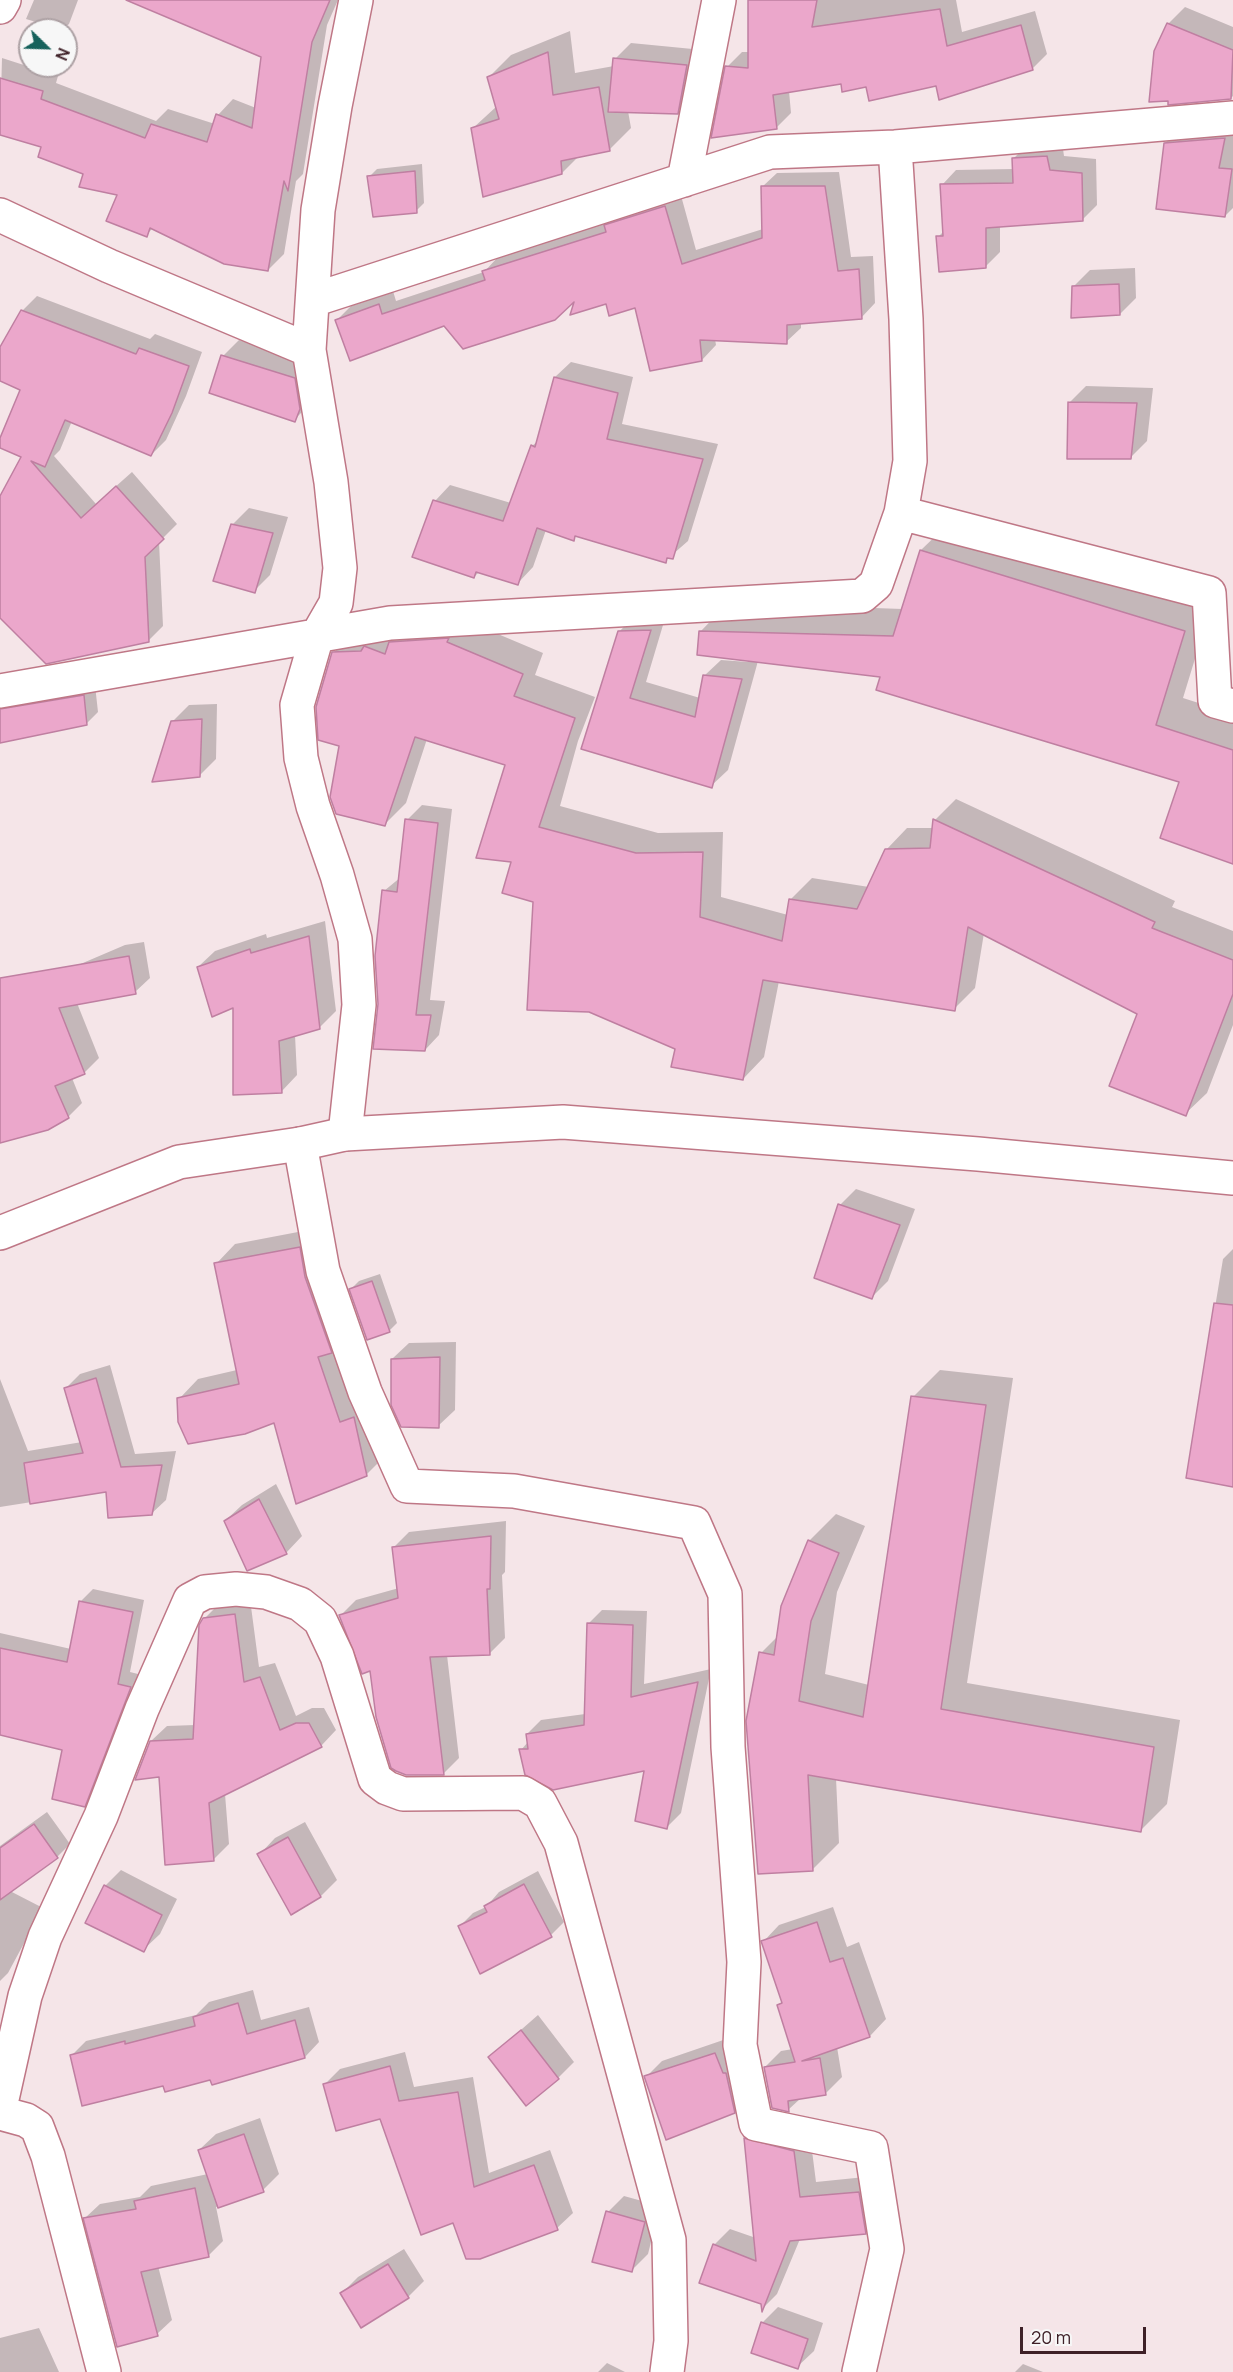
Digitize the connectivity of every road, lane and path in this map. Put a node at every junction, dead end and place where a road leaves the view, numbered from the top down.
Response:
1 (4, 0) edge
2 (356, 0) edge
3 (718, 0) edge
4 (0, 7) edge
5 (1233, 118) edge
6 (896, 147) junction
7 (684, 180) junction
8 (0, 215) edge
9 (313, 300) junction
10 (309, 350) junction
11 (901, 513) junction
12 (317, 636) junction
13 (0, 692) edge
14 (1233, 706) edge
15 (345, 1134) junction
16 (300, 1144) junction
17 (1233, 1178) edge
18 (0, 1233) edge
19 (0, 2108) edge
20 (0, 2113) edge
21 (104, 2372) edge
22 (667, 2372) edge
23 (859, 2372) edge

1 - 4 street
2 - 9 street
3 - 7 street
5 - 6 street
6 - 7 street
6 - 11 street
7 - 9 street
8 - 10 street
9 - 10 street
10 - 12 street
11 - 12 street
11 - 14 street
12 - 13 street
12 - 15 street
15 - 16 street
15 - 17 street
16 - 18 street
16 - 23 street
19 - 22 street
20 - 21 street

